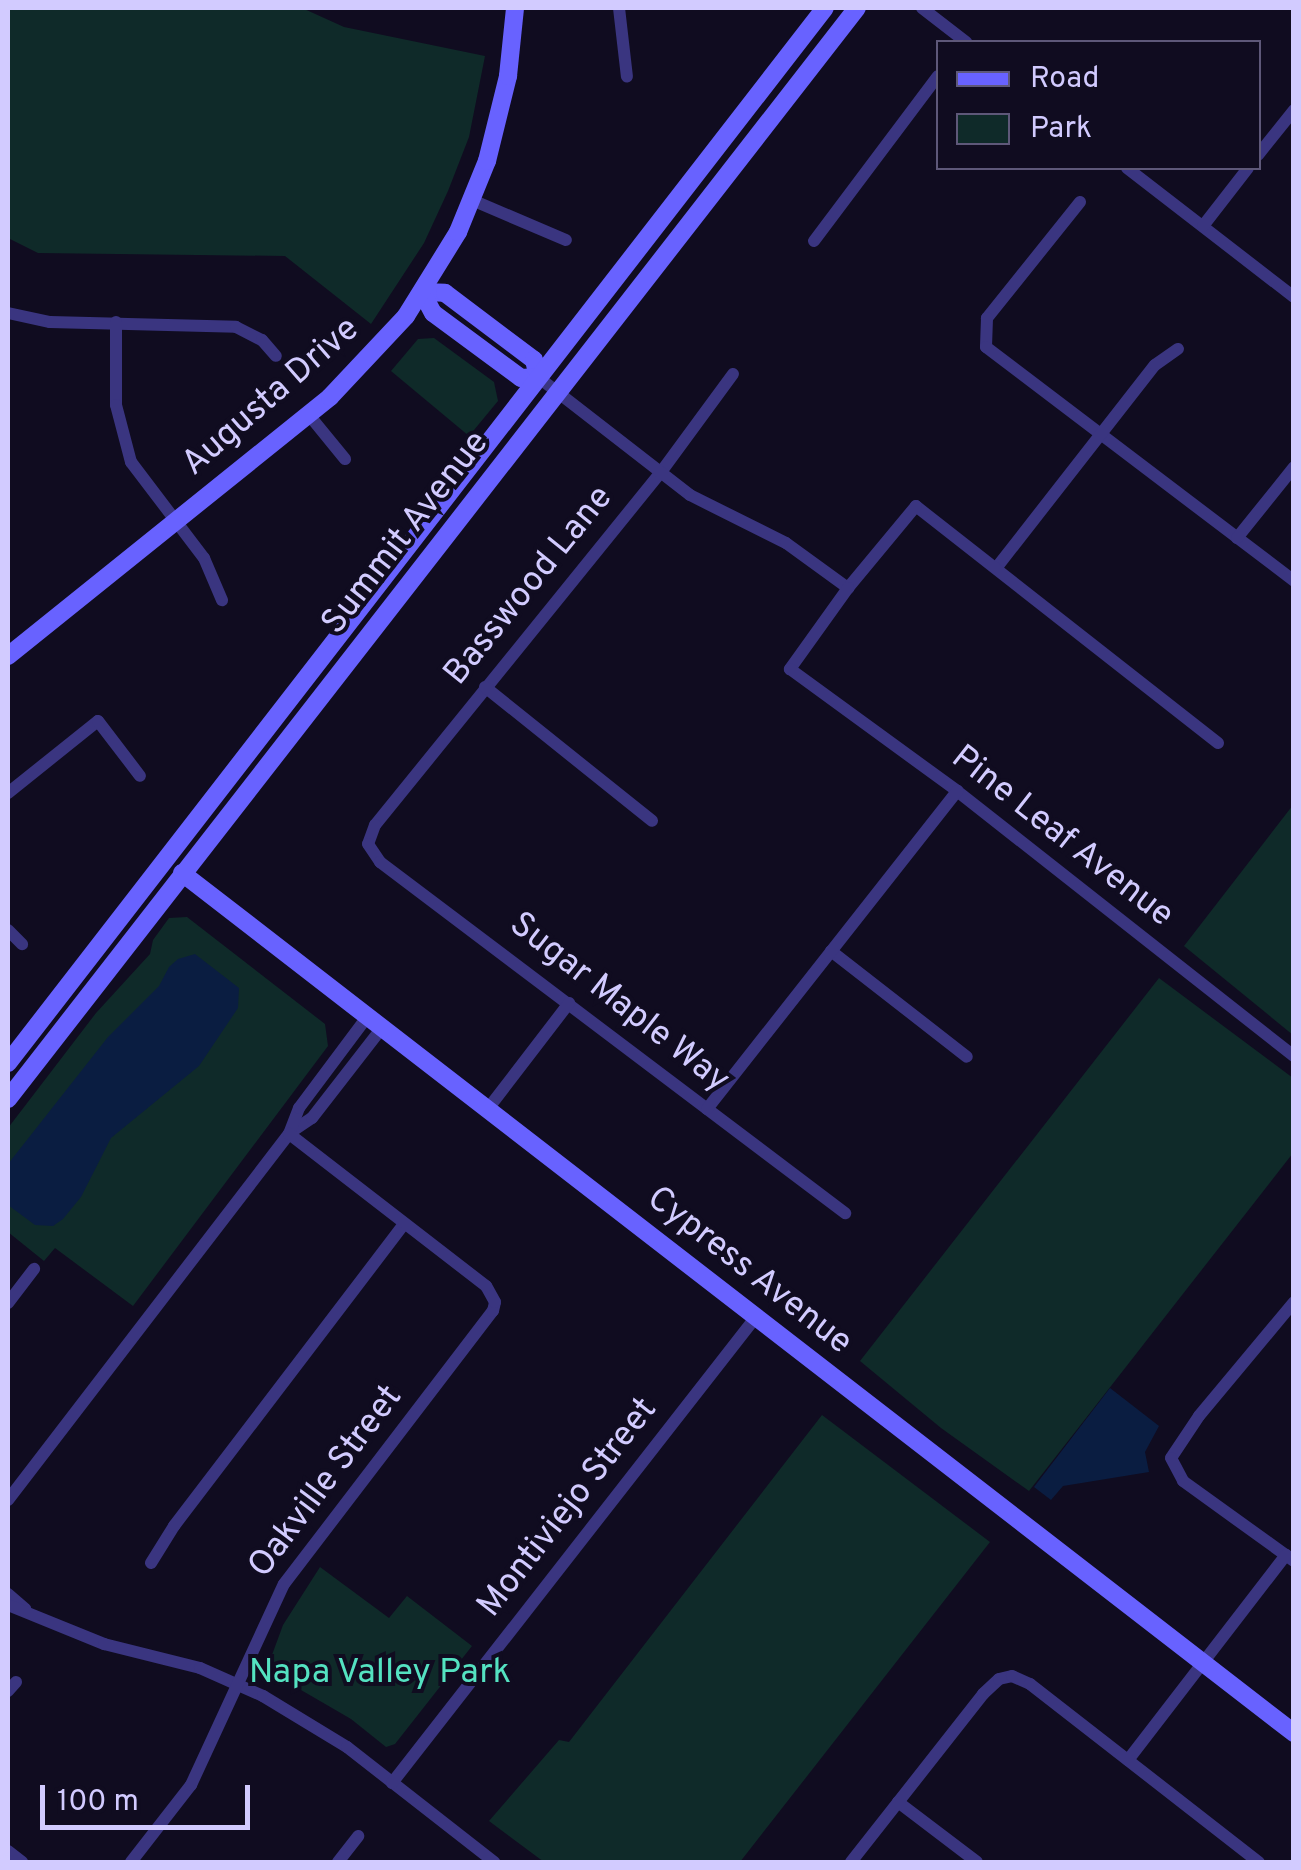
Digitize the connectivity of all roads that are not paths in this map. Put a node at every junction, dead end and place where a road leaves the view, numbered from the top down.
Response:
1 (515, 8) edge
2 (619, 8) edge
3 (826, 8) edge
4 (856, 8) edge
5 (922, 8) edge
6 (962, 40) edge
7 (627, 77) dead end
8 (936, 79) edge
9 (1292, 113) edge
10 (1261, 151) edge
11 (1130, 170) edge
12 (1246, 170) edge
13 (472, 200) junction
14 (1080, 202) dead end
15 (1202, 226) junction
16 (566, 240) dead end
17 (814, 241) dead end
18 (422, 292) junction
19 (1294, 296) edge
20 (8, 314) edge
21 (116, 322) junction
22 (1178, 349) dead end
23 (276, 356) dead end
24 (733, 374) dead end
25 (538, 377) junction
26 (557, 392) junction
27 (309, 415) junction
28 (1099, 433) junction
29 (345, 459) dead end
30 (1294, 467) edge
31 (660, 472) junction
32 (176, 522) junction
33 (1237, 538) junction
34 (997, 567) junction
35 (1294, 582) edge
36 (848, 588) junction
37 (222, 600) dead end
38 (8, 656) edge
39 (486, 687) junction
40 (1218, 742) dead end
41 (140, 776) dead end
42 (956, 790) junction
43 (8, 793) edge
44 (652, 822) dead end
45 (369, 834) joint
46 (165, 860) junction
47 (182, 874) junction
48 (8, 930) edge
49 (22, 944) dead end
50 (831, 951) junction
51 (569, 1003) junction
52 (374, 1023) junction
53 (1294, 1056) edge
54 (966, 1057) dead end
55 (8, 1064) edge
56 (8, 1098) edge
57 (707, 1109) junction
58 (487, 1110) junction
59 (288, 1134) junction
60 (845, 1213) dead end
61 (404, 1224) junction
62 (34, 1269) dead end
63 (8, 1302) edge
64 (1292, 1307) edge
65 (755, 1318) junction
66 (8, 1500) edge
67 (1290, 1558) edge
68 (151, 1564) dead end
69 (8, 1594) edge
70 (8, 1605) edge
71 (27, 1611) junction
72 (1202, 1663) junction
73 (239, 1684) junction
74 (1294, 1733) edge
75 (1128, 1760) junction
76 (392, 1782) junction
77 (898, 1802) junction
78 (358, 1836) dead end
79 (8, 1851) edge
80 (22, 1862) edge
81 (131, 1862) edge
82 (338, 1862) edge
83 (494, 1862) edge
84 (851, 1862) edge
85 (977, 1862) edge
86 (1259, 1862) edge

1 - 13 main road, Augusta Drive
2 - 7 street
3 - 25 main road, Summit Avenue
4 - 26 main road, Summit Avenue
5 - 6 street
8 - 17 street
9 - 10 street
11 - 15 street
12 - 15 street
13 - 16 street
13 - 18 main road, Augusta Drive
14 - 28 street
15 - 19 street
18 - 25 main road
18 - 27 main road, Augusta Drive
20 - 21 street
21 - 23 street
21 - 32 street
22 - 28 street
24 - 31 street, Basswood Lane
25 - 26 street
25 - 46 main road, Summit Avenue
26 - 31 street
26 - 47 main road, Summit Avenue
27 - 29 street
27 - 32 main road, Augusta Drive
28 - 33 street
28 - 34 street
30 - 33 street
31 - 36 street
31 - 39 street, Basswood Lane
32 - 37 street
32 - 38 main road, Augusta Drive
33 - 35 street
34 - 36 street
34 - 40 street
36 - 42 street, Pine Leaf Avenue
39 - 44 street
39 - 45 street, Basswood Lane
41 - 43 street
42 - 50 street
42 - 53 street, Pine Leaf Avenue
45 - 51 street, Sugar Maple Way
46 - 47 street, Cypress Avenue
46 - 55 main road, Summit Avenue
47 - 52 main road, Cypress Avenue
47 - 56 main road, Summit Avenue
48 - 49 street
50 - 54 street
50 - 57 street
51 - 57 street, Sugar Maple Way
51 - 58 street
52 - 58 main road, Cypress Avenue
52 - 59 street
57 - 60 street, Sugar Maple Way
58 - 65 main road, Cypress Avenue
59 - 61 street
59 - 66 street
61 - 68 street
61 - 73 street, Oakville Street
62 - 63 street
64 - 67 street
65 - 72 main road, Cypress Avenue
65 - 76 street, Montiviejo Street
67 - 72 street
69 - 71 street
70 - 71 street
71 - 73 street
72 - 74 main road, Cypress Avenue
72 - 75 street
73 - 76 street
73 - 81 street, Oakville Street
75 - 77 street
75 - 86 street
76 - 83 street
77 - 84 street
77 - 85 street
78 - 82 street
79 - 80 street

